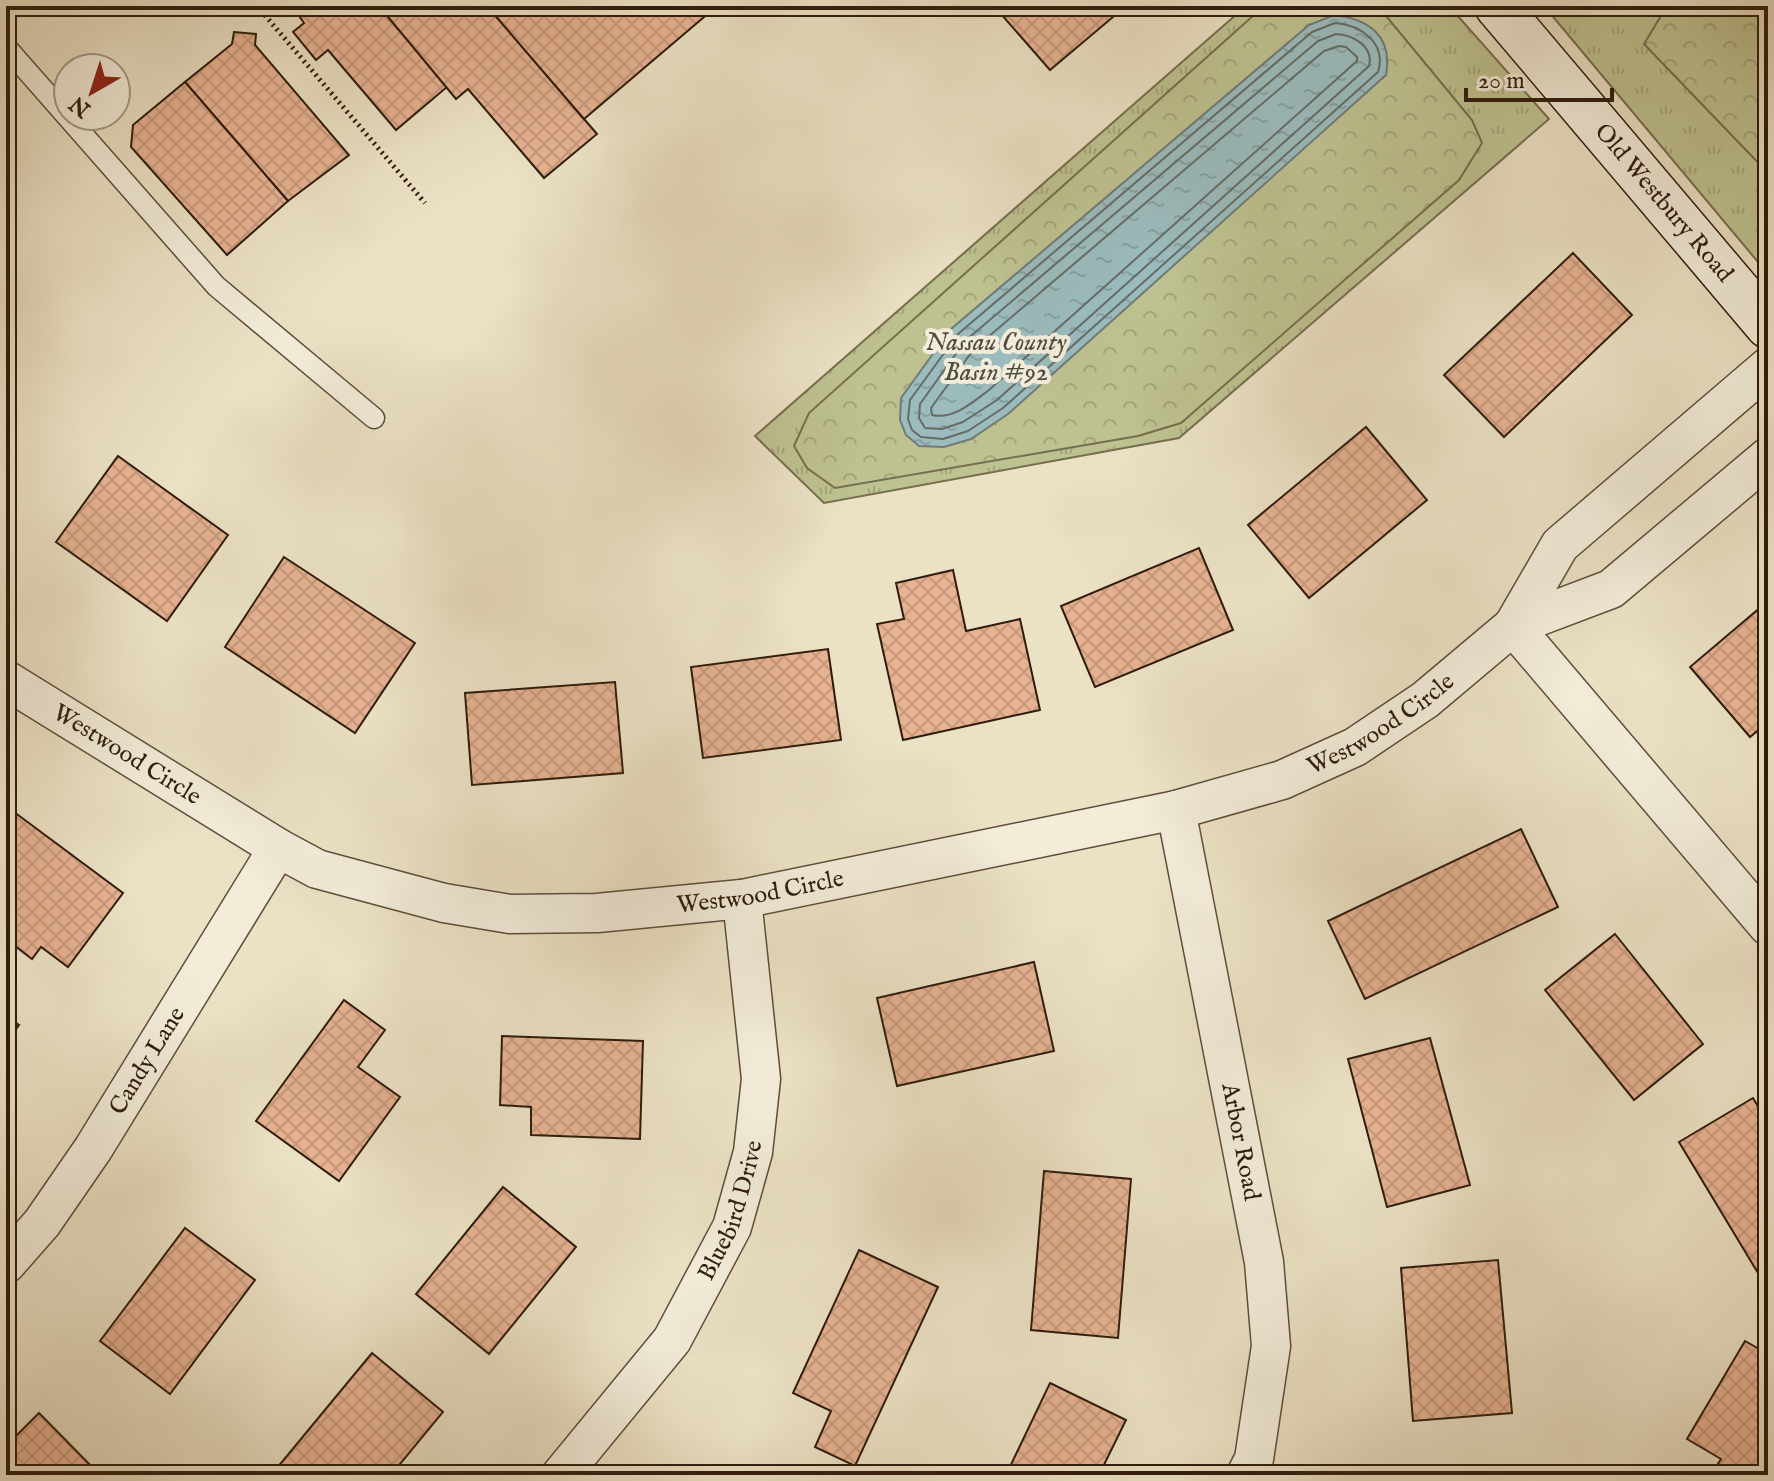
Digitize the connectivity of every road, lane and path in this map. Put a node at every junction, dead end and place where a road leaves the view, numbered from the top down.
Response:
1 (257, 6) edge
2 (1497, 6) edge
3 (6, 47) edge
4 (425, 203) dead end
5 (1768, 326) edge
6 (1768, 367) edge
7 (374, 418) dead end
8 (1768, 457) edge
9 (1513, 626) junction
10 (6, 680) edge
11 (1176, 810) junction
12 (278, 848) junction
13 (742, 899) junction
14 (1768, 926) edge
15 (6, 1264) edge
16 (561, 1475) edge
17 (1246, 1475) edge

1 - 4 path
2 - 5 main road, Old Westbury Road
3 - 7 lane
6 - 9 street, Westwood Circle
8 - 9 street, Westwood Circle
9 - 11 street, Westwood Circle
9 - 14 street
10 - 12 street, Westwood Circle
11 - 13 street, Westwood Circle
11 - 17 street, Arbor Road
12 - 13 street, Westwood Circle
12 - 15 street, Candy Lane
13 - 16 street, Bluebird Drive

